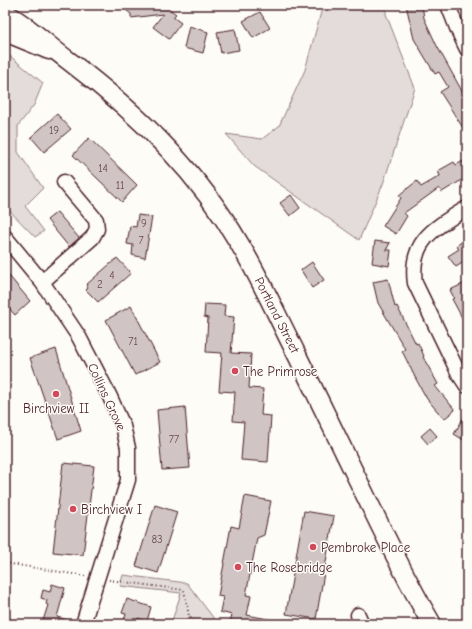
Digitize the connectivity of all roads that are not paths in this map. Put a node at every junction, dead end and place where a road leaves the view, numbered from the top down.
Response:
1 (448, 5) edge
2 (5, 13) edge
3 (5, 32) edge
4 (467, 49) edge
5 (58, 53) junction
6 (64, 182) dead end
7 (467, 208) edge
8 (5, 237) edge
9 (42, 282) junction
10 (467, 386) edge
11 (83, 624) edge
12 (432, 624) edge

1 - 4 street
2 - 5 main road, Portland Street
3 - 5 main road, Portland Street
5 - 12 main road, Portland Street
6 - 9 street
7 - 10 street
8 - 9 street, Collins Grove
9 - 11 street, Collins Grove

